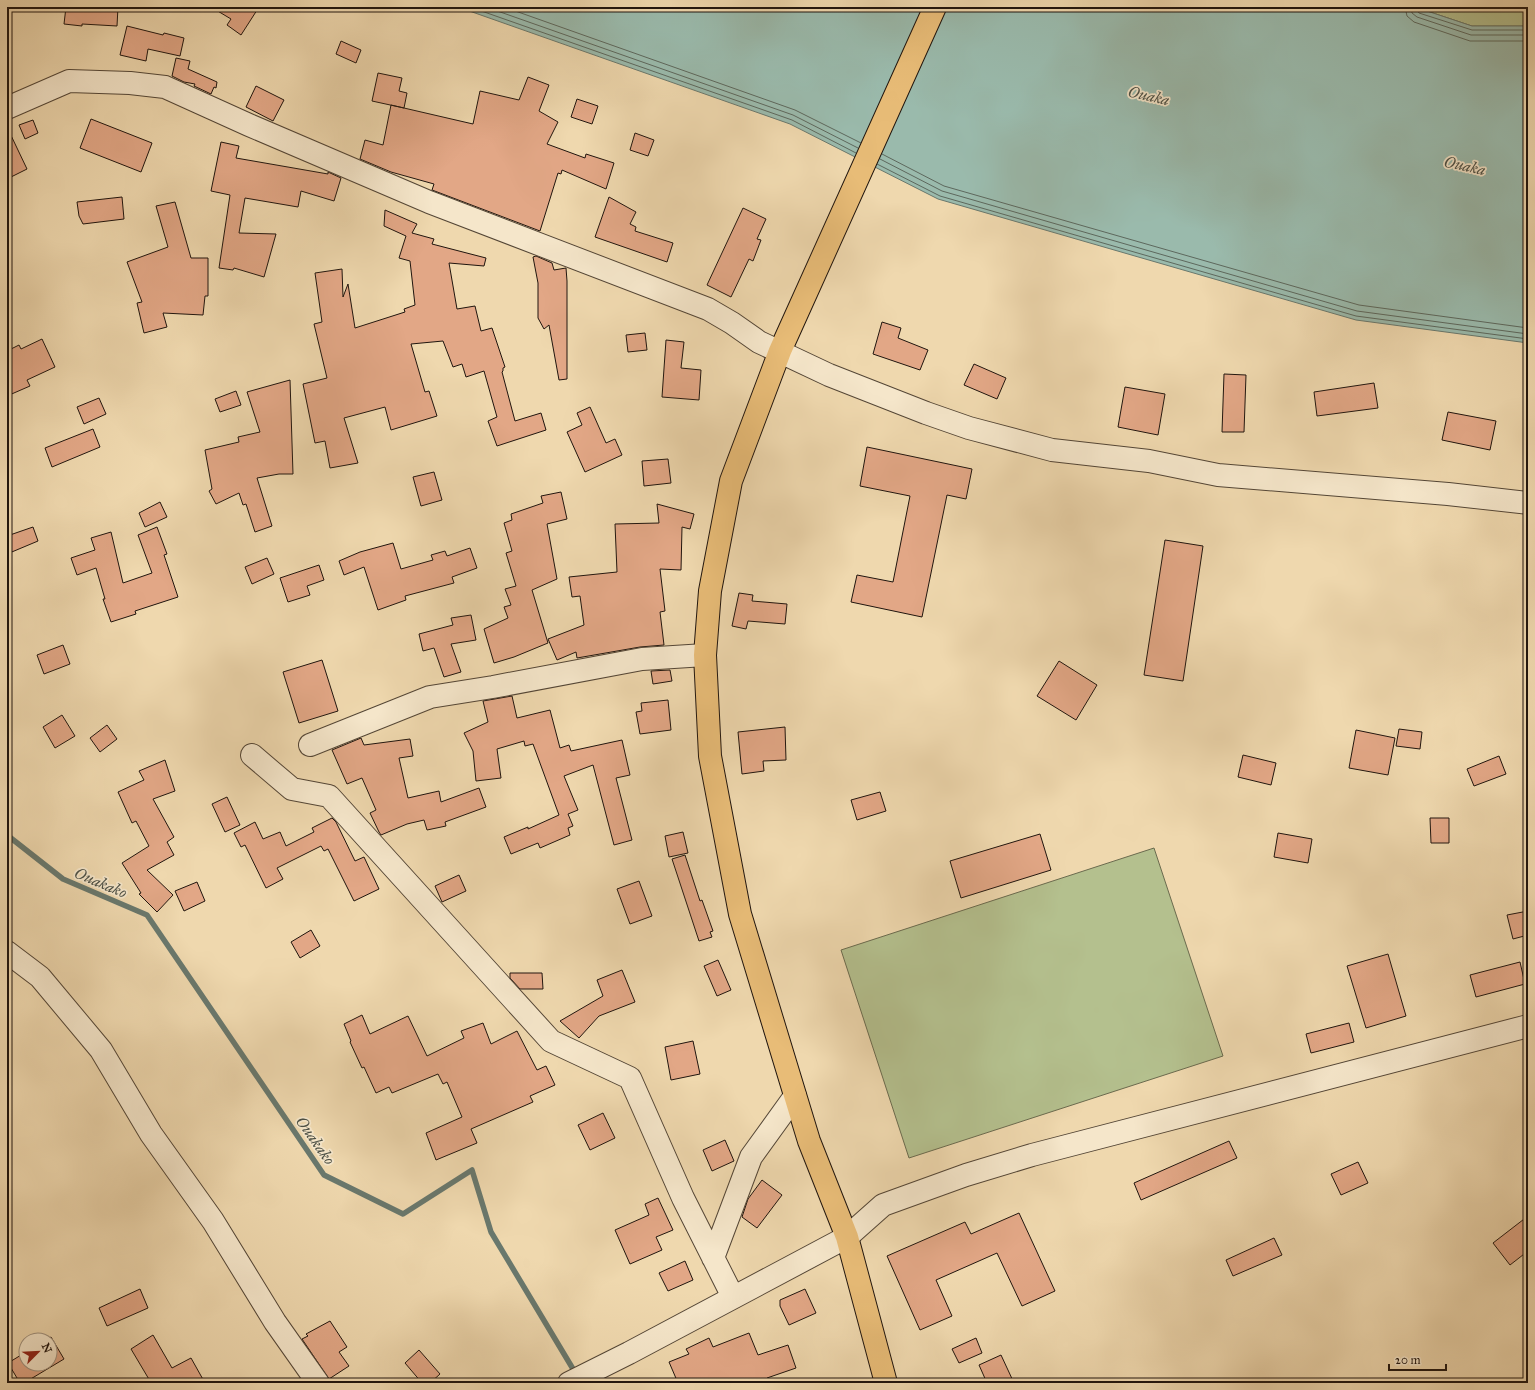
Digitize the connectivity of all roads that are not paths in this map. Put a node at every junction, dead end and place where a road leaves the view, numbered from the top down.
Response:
1 (935, 7) edge
2 (7, 108) edge
3 (780, 351) junction
4 (1528, 503) edge
5 (705, 655) junction
6 (310, 745) dead end
7 (252, 755) dead end
8 (7, 952) edge
9 (1528, 1026) edge
10 (795, 1096) junction
11 (847, 1237) junction
12 (713, 1258) junction
13 (733, 1297) junction
14 (318, 1383) edge
15 (569, 1383) edge
16 (886, 1383) edge

1 - 3 main road
2 - 3 street
3 - 4 street
3 - 5 main road
5 - 6 street
5 - 10 main road
7 - 12 street
8 - 14 street
9 - 11 street
10 - 11 main road
10 - 12 street
11 - 13 street
11 - 16 main road
12 - 13 street
13 - 15 street

